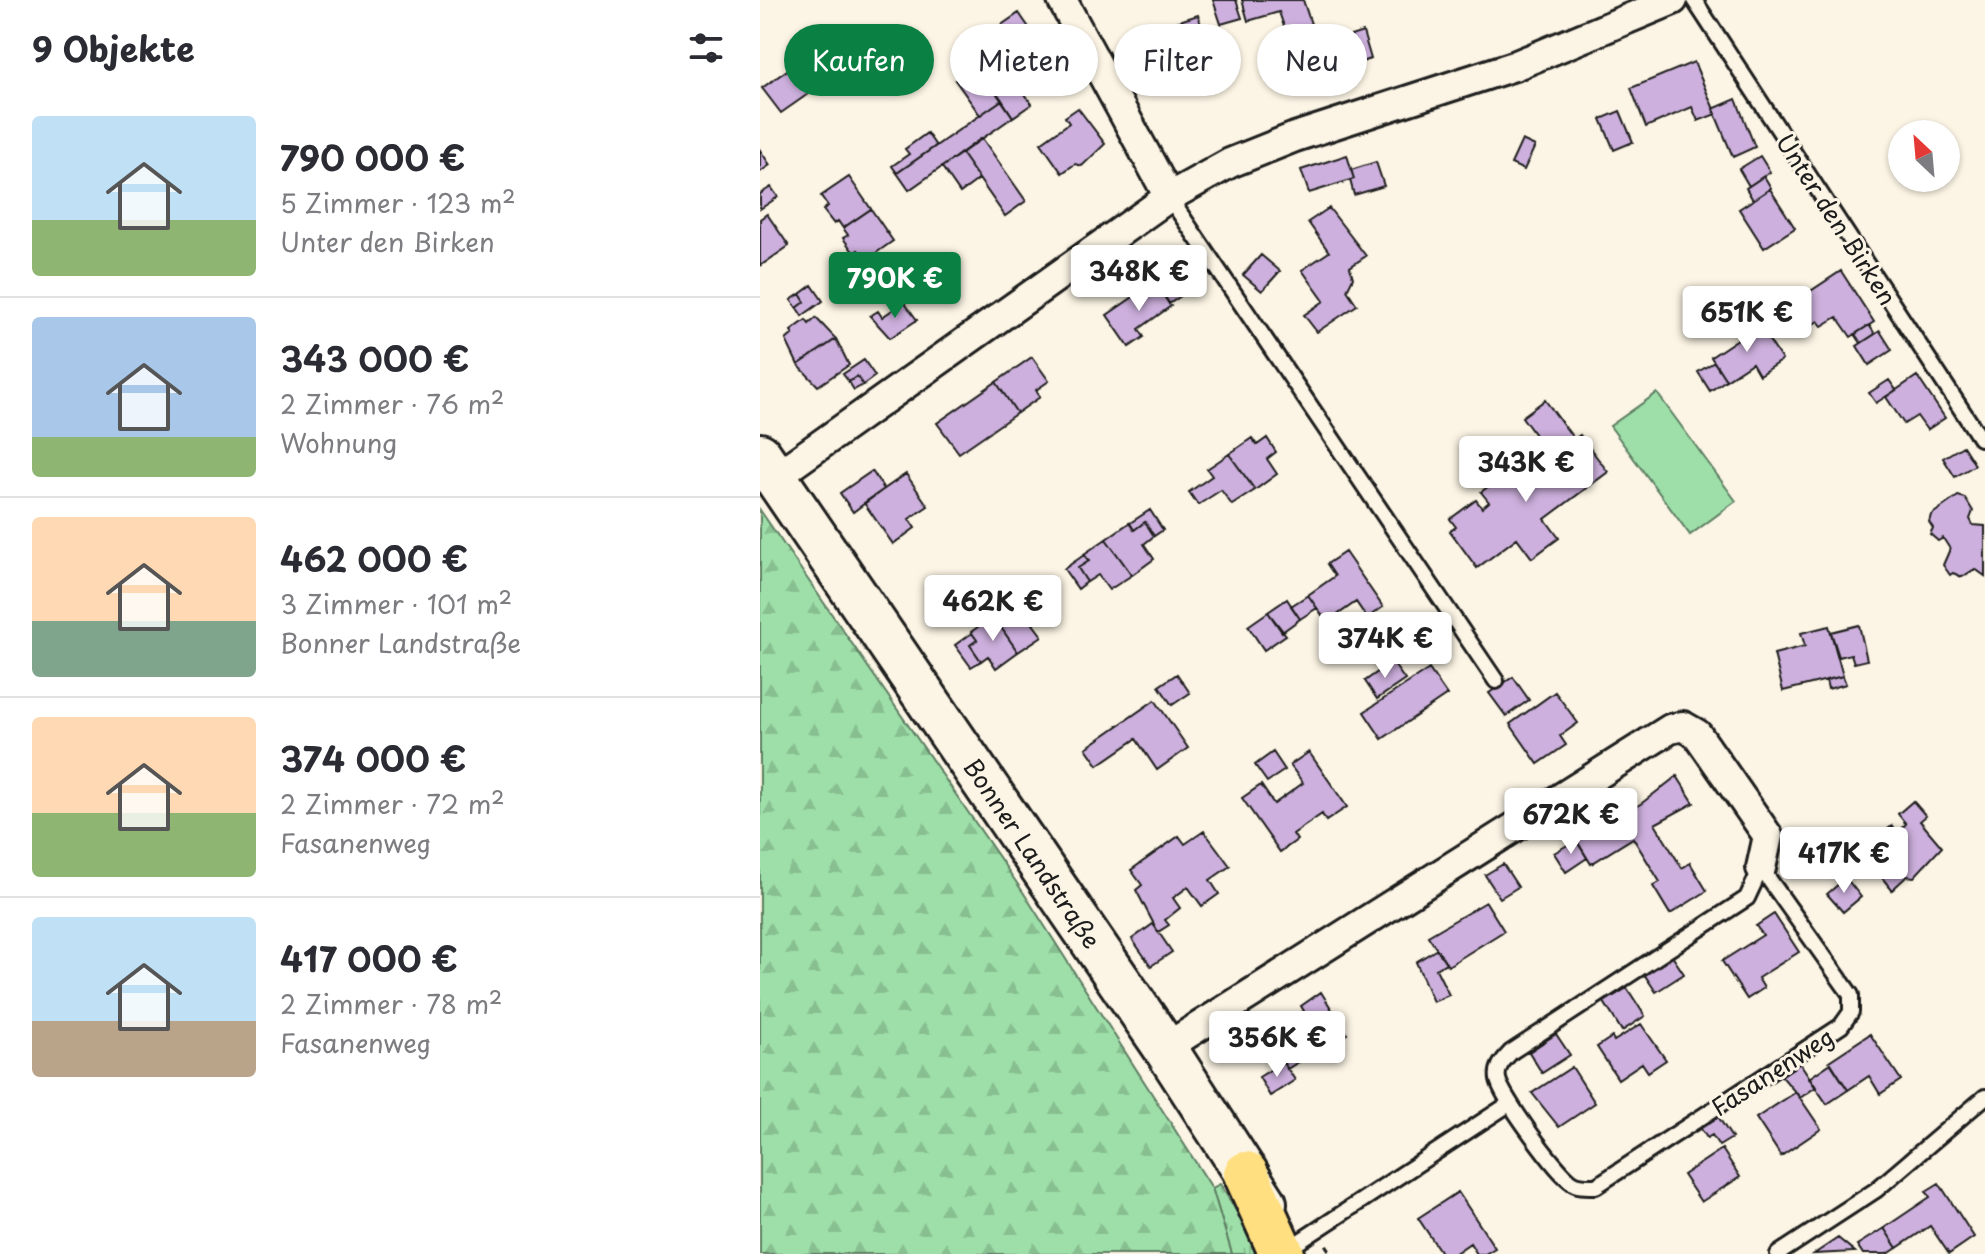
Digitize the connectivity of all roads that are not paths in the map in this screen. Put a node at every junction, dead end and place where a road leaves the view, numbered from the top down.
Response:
1 (1062, 0) edge
2 (1673, 0) edge
3 (1694, 0) edge
4 (1169, 197) junction
5 (1980, 438) dead end
6 (768, 466) edge
7 (1496, 681) dead end
8 (1761, 868) junction
9 (1165, 1048) junction
10 (1985, 1097) edge
11 (1509, 1104) junction
12 (1246, 1174) joint
13 (1292, 1251) edge
14 (1778, 1254) edge

1 - 4 street
2 - 4 street
3 - 5 lane, Unter den Birken
4 - 6 street
4 - 7 lane
6 - 9 main road, Bonner Landstraße
8 - 9 street
8 - 11 lane
8 - 11 lane, Fasanenweg
9 - 12 main road, Bonner Landstraße
10 - 14 lane
11 - 13 lane
12 - 13 highway

